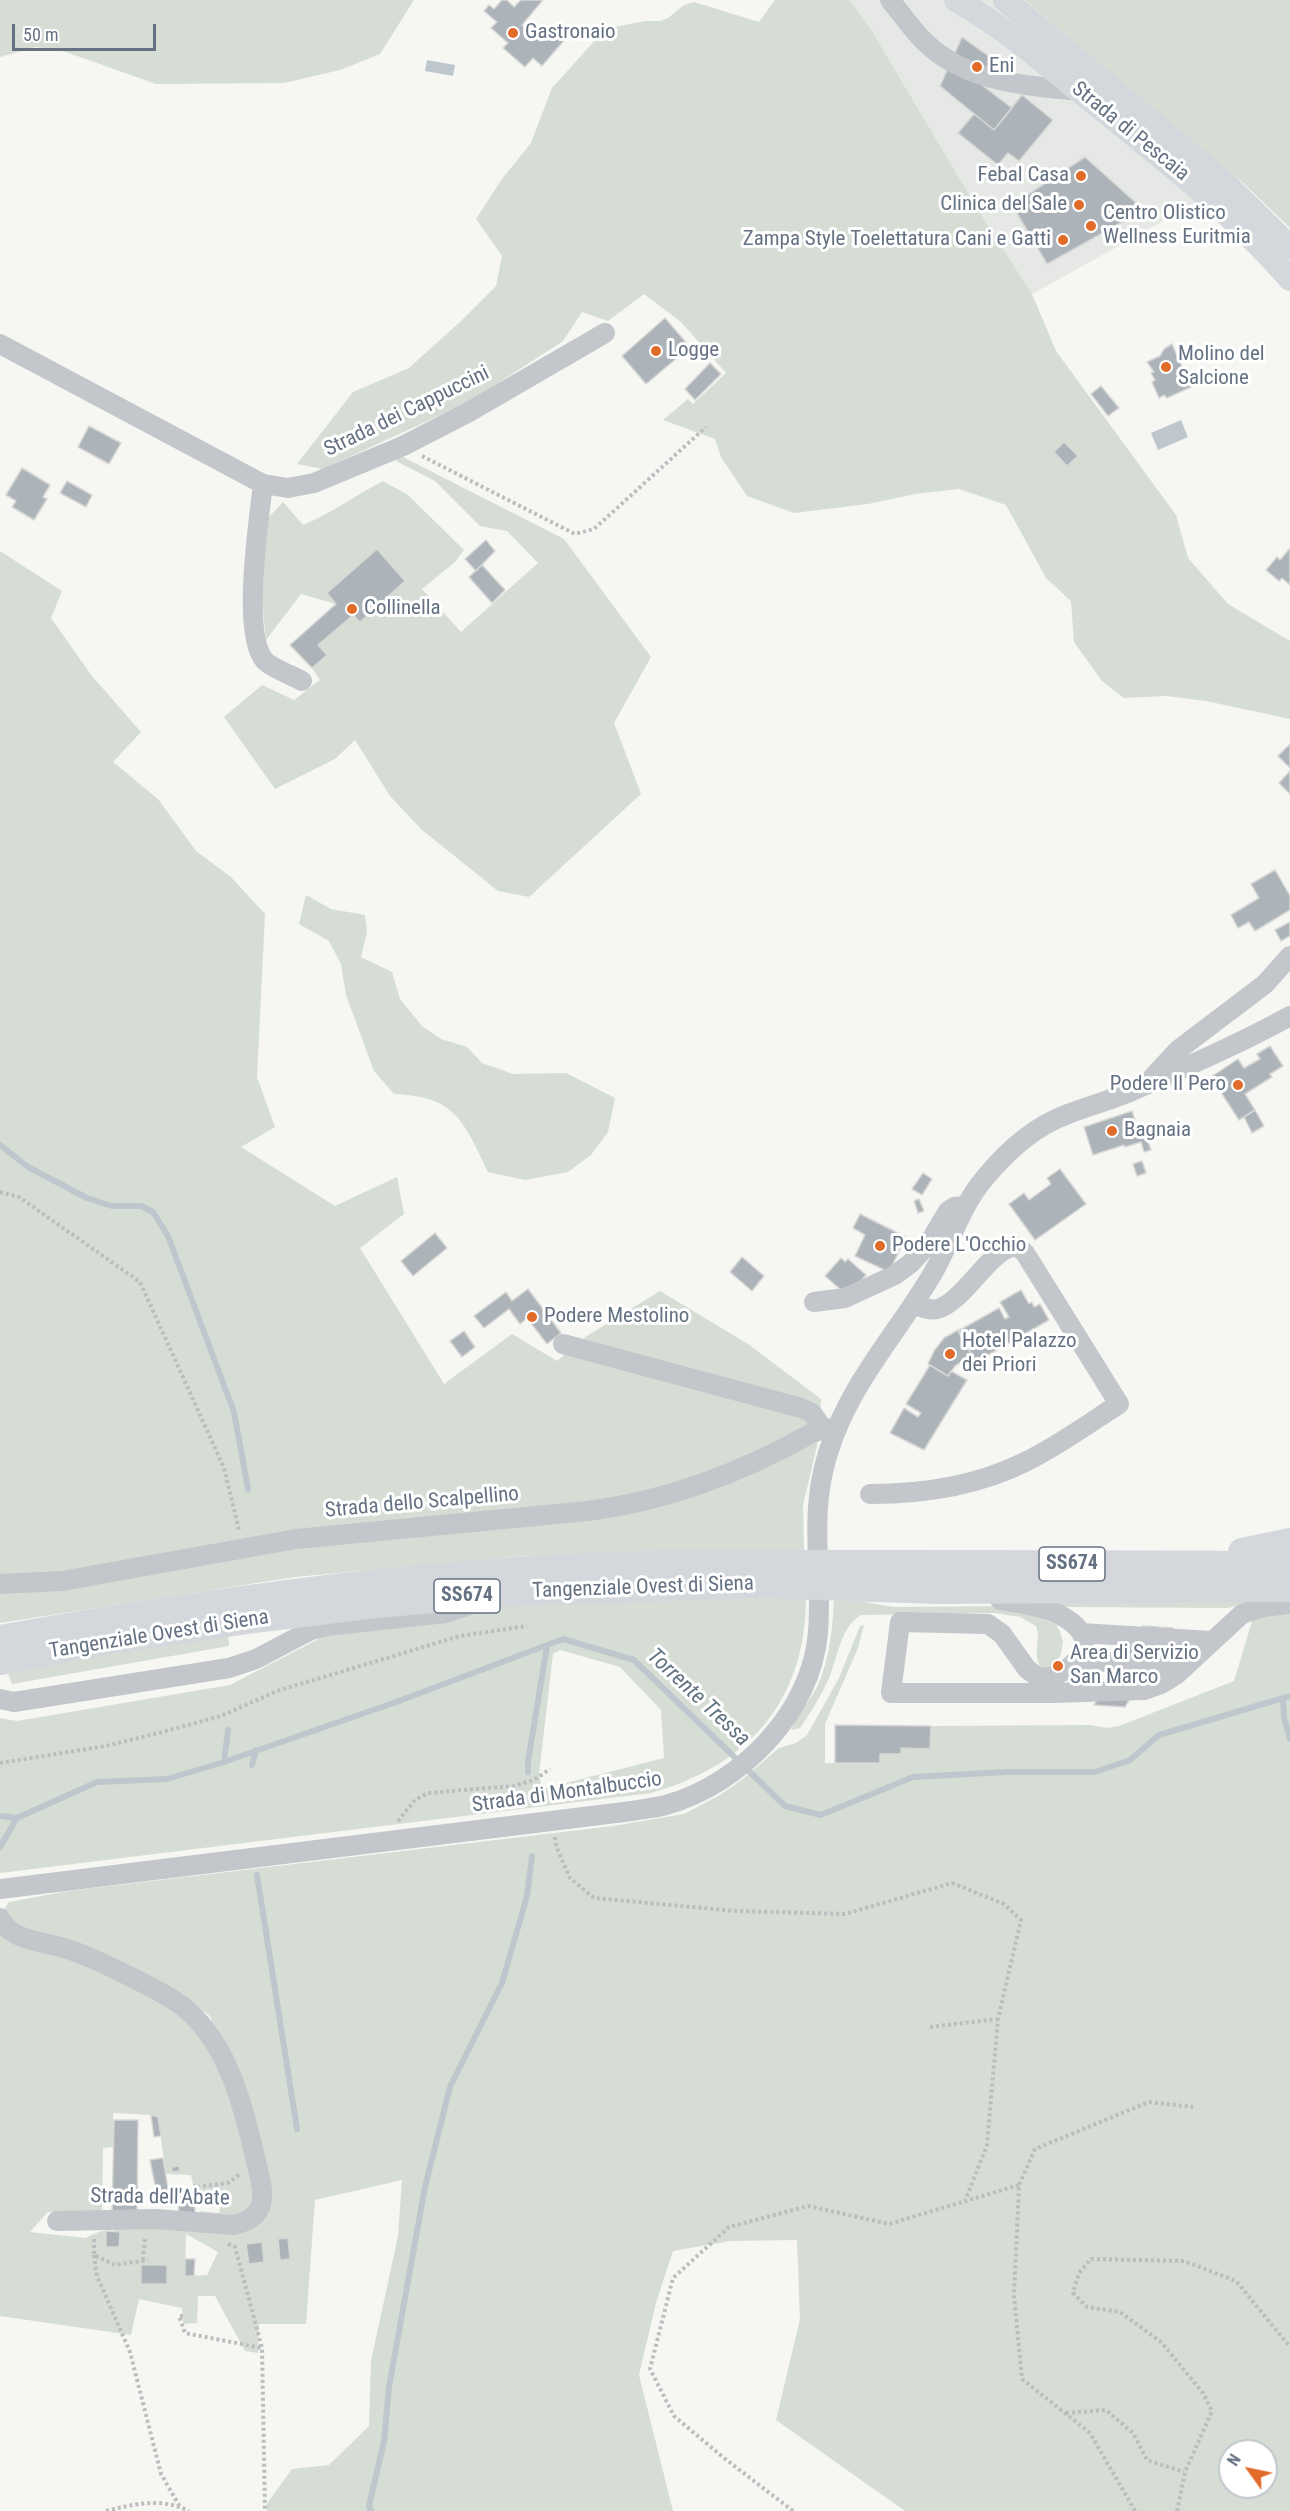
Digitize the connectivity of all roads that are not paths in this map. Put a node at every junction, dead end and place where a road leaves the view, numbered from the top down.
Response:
1 (890, 0) edge
2 (956, 0) edge
3 (1005, 0) edge
4 (1079, 91) junction
5 (1290, 247) edge
6 (1290, 279) edge
7 (605, 333) dead end
8 (0, 344) edge
9 (263, 484) junction
10 (302, 681) dead end
11 (1290, 956) edge
12 (1290, 1016) edge
13 (1146, 1085) junction
14 (966, 1206) junction
15 (814, 1302) dead end
16 (914, 1304) junction
17 (563, 1344) dead end
18 (830, 1429) junction
19 (870, 1494) dead end
20 (1290, 1542) edge
21 (1181, 1564) junction
22 (1290, 1565) edge
23 (0, 1584) edge
24 (1290, 1588) edge
25 (938, 1590) junction
26 (504, 1593) junction
27 (1290, 1604) edge
28 (1081, 1633) junction
29 (0, 1639) edge
30 (1211, 1641) junction
31 (0, 1661) edge
32 (1071, 1665) junction
33 (1185, 1667) junction
34 (1054, 1694) junction
35 (0, 1699) edge
36 (0, 1889) edge
37 (0, 1918) edge
38 (57, 2222) dead end

1 - 4 street
2 - 4 main road, Strada di Pescaia
3 - 5 main road, Strada di Pescaia
4 - 6 main road, Strada di Pescaia
7 - 9 street, Strada dei Cappuccini
8 - 9 street, Strada dei Cappuccini
9 - 10 street
11 - 13 street
12 - 13 street, Strada di Montalbuccio
13 - 14 street, Strada di Montalbuccio
14 - 15 street
14 - 16 street, Strada di Montalbuccio
16 - 18 street, Strada di Montalbuccio
16 - 19 street
17 - 18 street
18 - 23 street, Strada dello Scalpellino
18 - 36 street, Strada di Montalbuccio
20 - 21 highway
21 - 22 highway, Tangenziale Ovest di Siena / SS674
21 - 29 highway, Tangenziale Ovest di Siena / SS674
24 - 25 highway, Tangenziale Ovest di Siena / SS674
25 - 26 highway, Tangenziale Ovest di Siena / SS674
25 - 28 street
26 - 31 highway, Tangenziale Ovest di Siena / SS674
26 - 35 street
27 - 30 street
28 - 30 street
28 - 32 street
30 - 33 street
32 - 33 street
32 - 34 street
32 - 34 street
33 - 34 street
37 - 38 street, Strada dell'Abate

